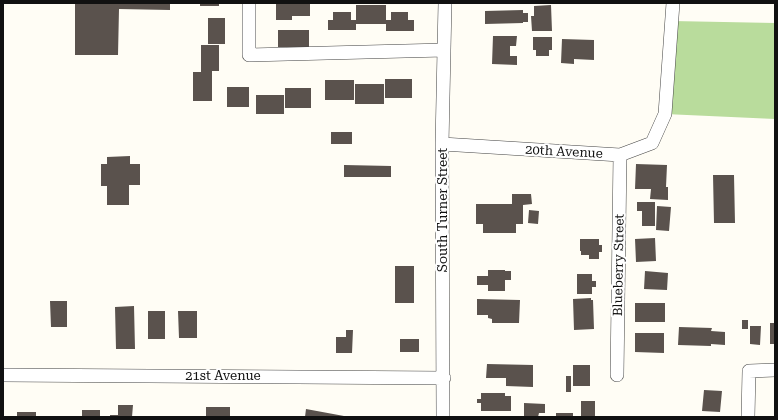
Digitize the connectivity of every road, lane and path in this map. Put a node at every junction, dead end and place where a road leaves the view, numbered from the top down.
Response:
1 (250, 3) edge
2 (445, 3) edge
3 (673, 3) edge
4 (444, 50) junction
5 (442, 144) junction
6 (620, 155) junction
7 (775, 370) edge
8 (3, 375) edge
9 (617, 375) dead end
10 (444, 378) junction
11 (443, 417) edge
12 (748, 417) edge

1 - 4 street
2 - 4 street, South Turner Street
3 - 6 street, 20th Avenue
4 - 5 street, South Turner Street
5 - 6 street, 20th Avenue
5 - 10 street, South Turner Street
6 - 9 street, Blueberry Street
7 - 12 street
8 - 10 street, 21st Avenue
10 - 11 street, South Turner Street

